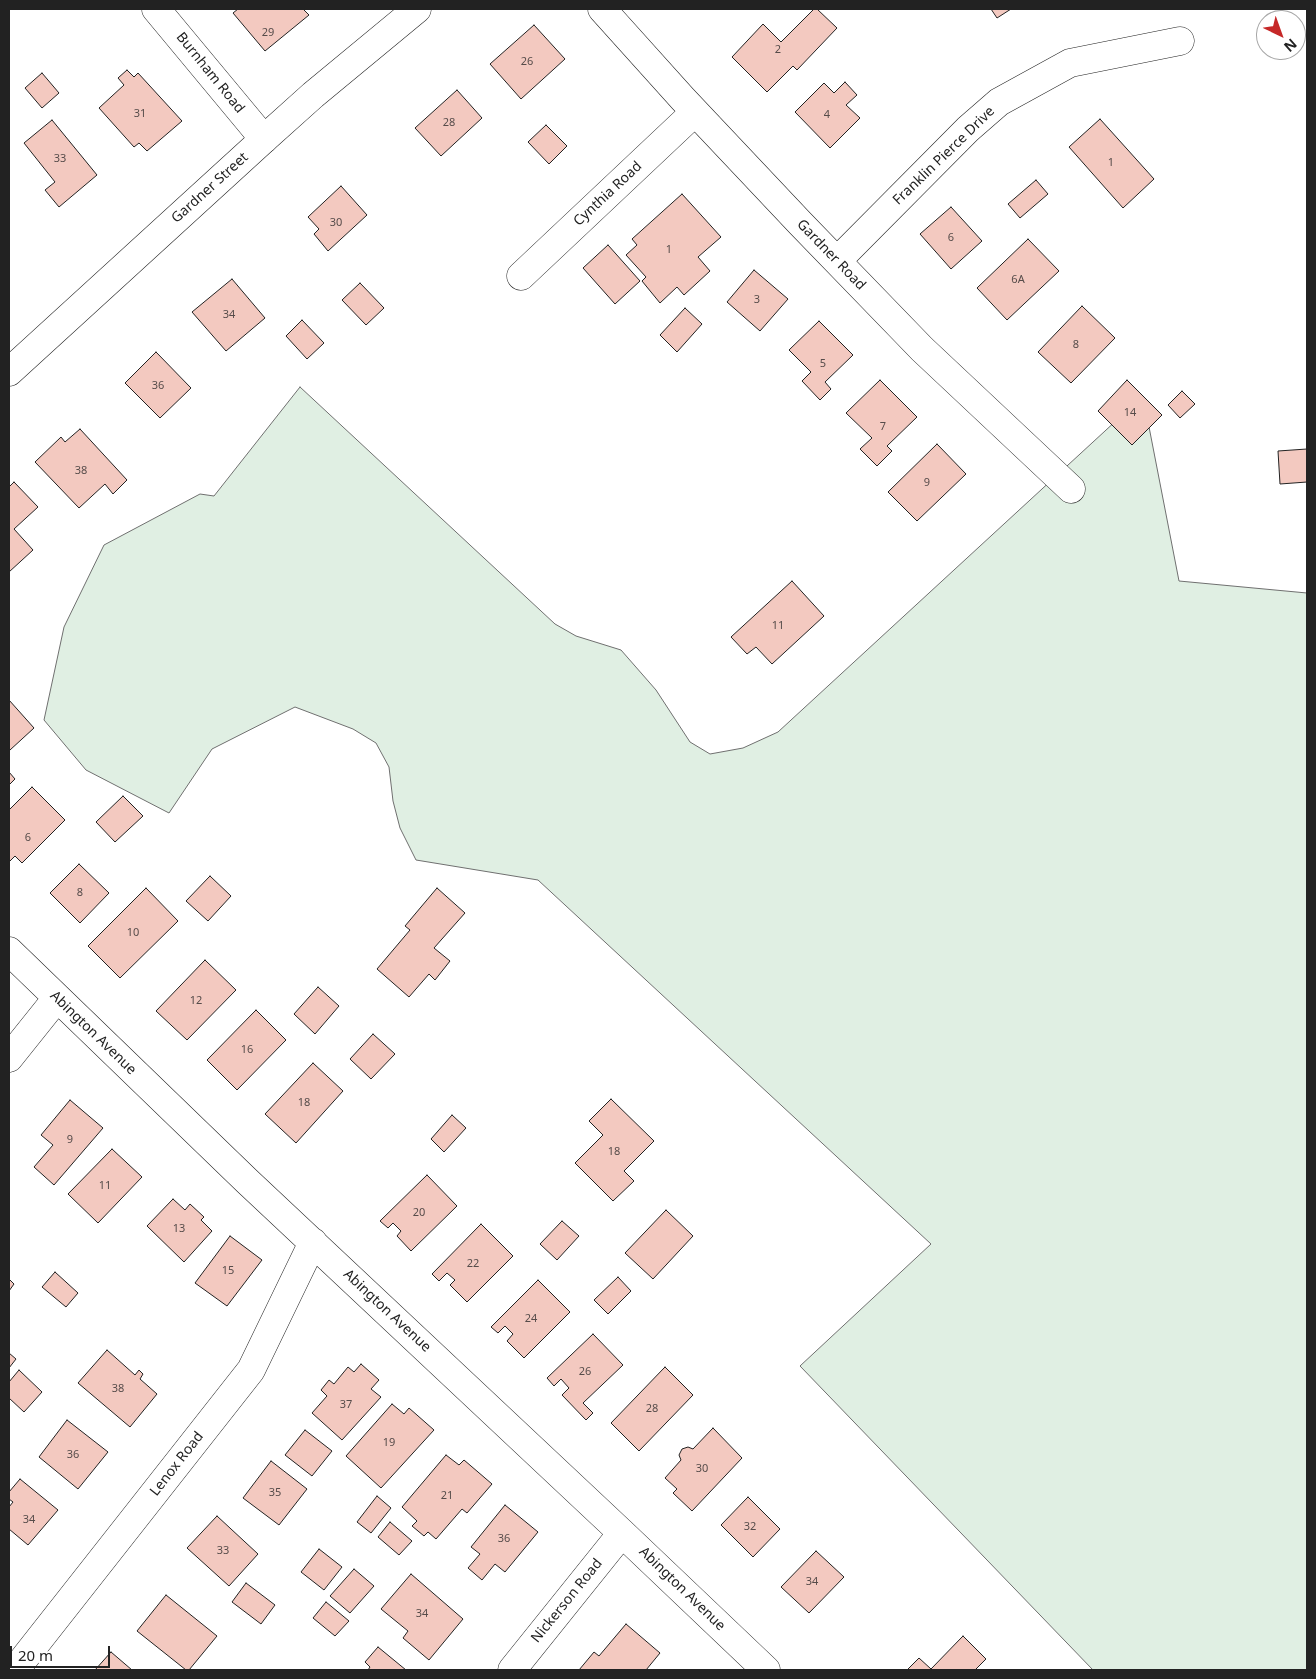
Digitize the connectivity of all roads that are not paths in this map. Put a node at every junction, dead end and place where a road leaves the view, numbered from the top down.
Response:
1 (156, 9) edge
2 (417, 9) edge
3 (602, 9) edge
4 (1180, 41) dead end
5 (695, 112) junction
6 (264, 139) junction
7 (837, 261) junction
8 (521, 276) dead end
9 (9, 372) edge
10 (1070, 489) dead end
11 (9, 951) edge
12 (57, 998) junction
13 (9, 1058) edge
14 (313, 1242) junction
15 (622, 1533) junction
16 (15, 1670) edge
17 (512, 1670) edge
18 (766, 1670) edge

1 - 6 main road, Burnham Road
2 - 6 main road, Gardner Street
3 - 5 main road, Gardner Road
4 - 7 main road, Franklin Pierce Drive
5 - 7 main road, Gardner Road
5 - 8 main road, Cynthia Road
6 - 9 main road, Gardner Street
7 - 10 main road, Gardner Road
11 - 12 main road, Abington Avenue
12 - 13 main road
12 - 14 main road, Abington Avenue
14 - 15 main road, Abington Avenue
14 - 16 main road, Lenox Road
15 - 17 main road, Nickerson Road
15 - 18 main road, Abington Avenue

